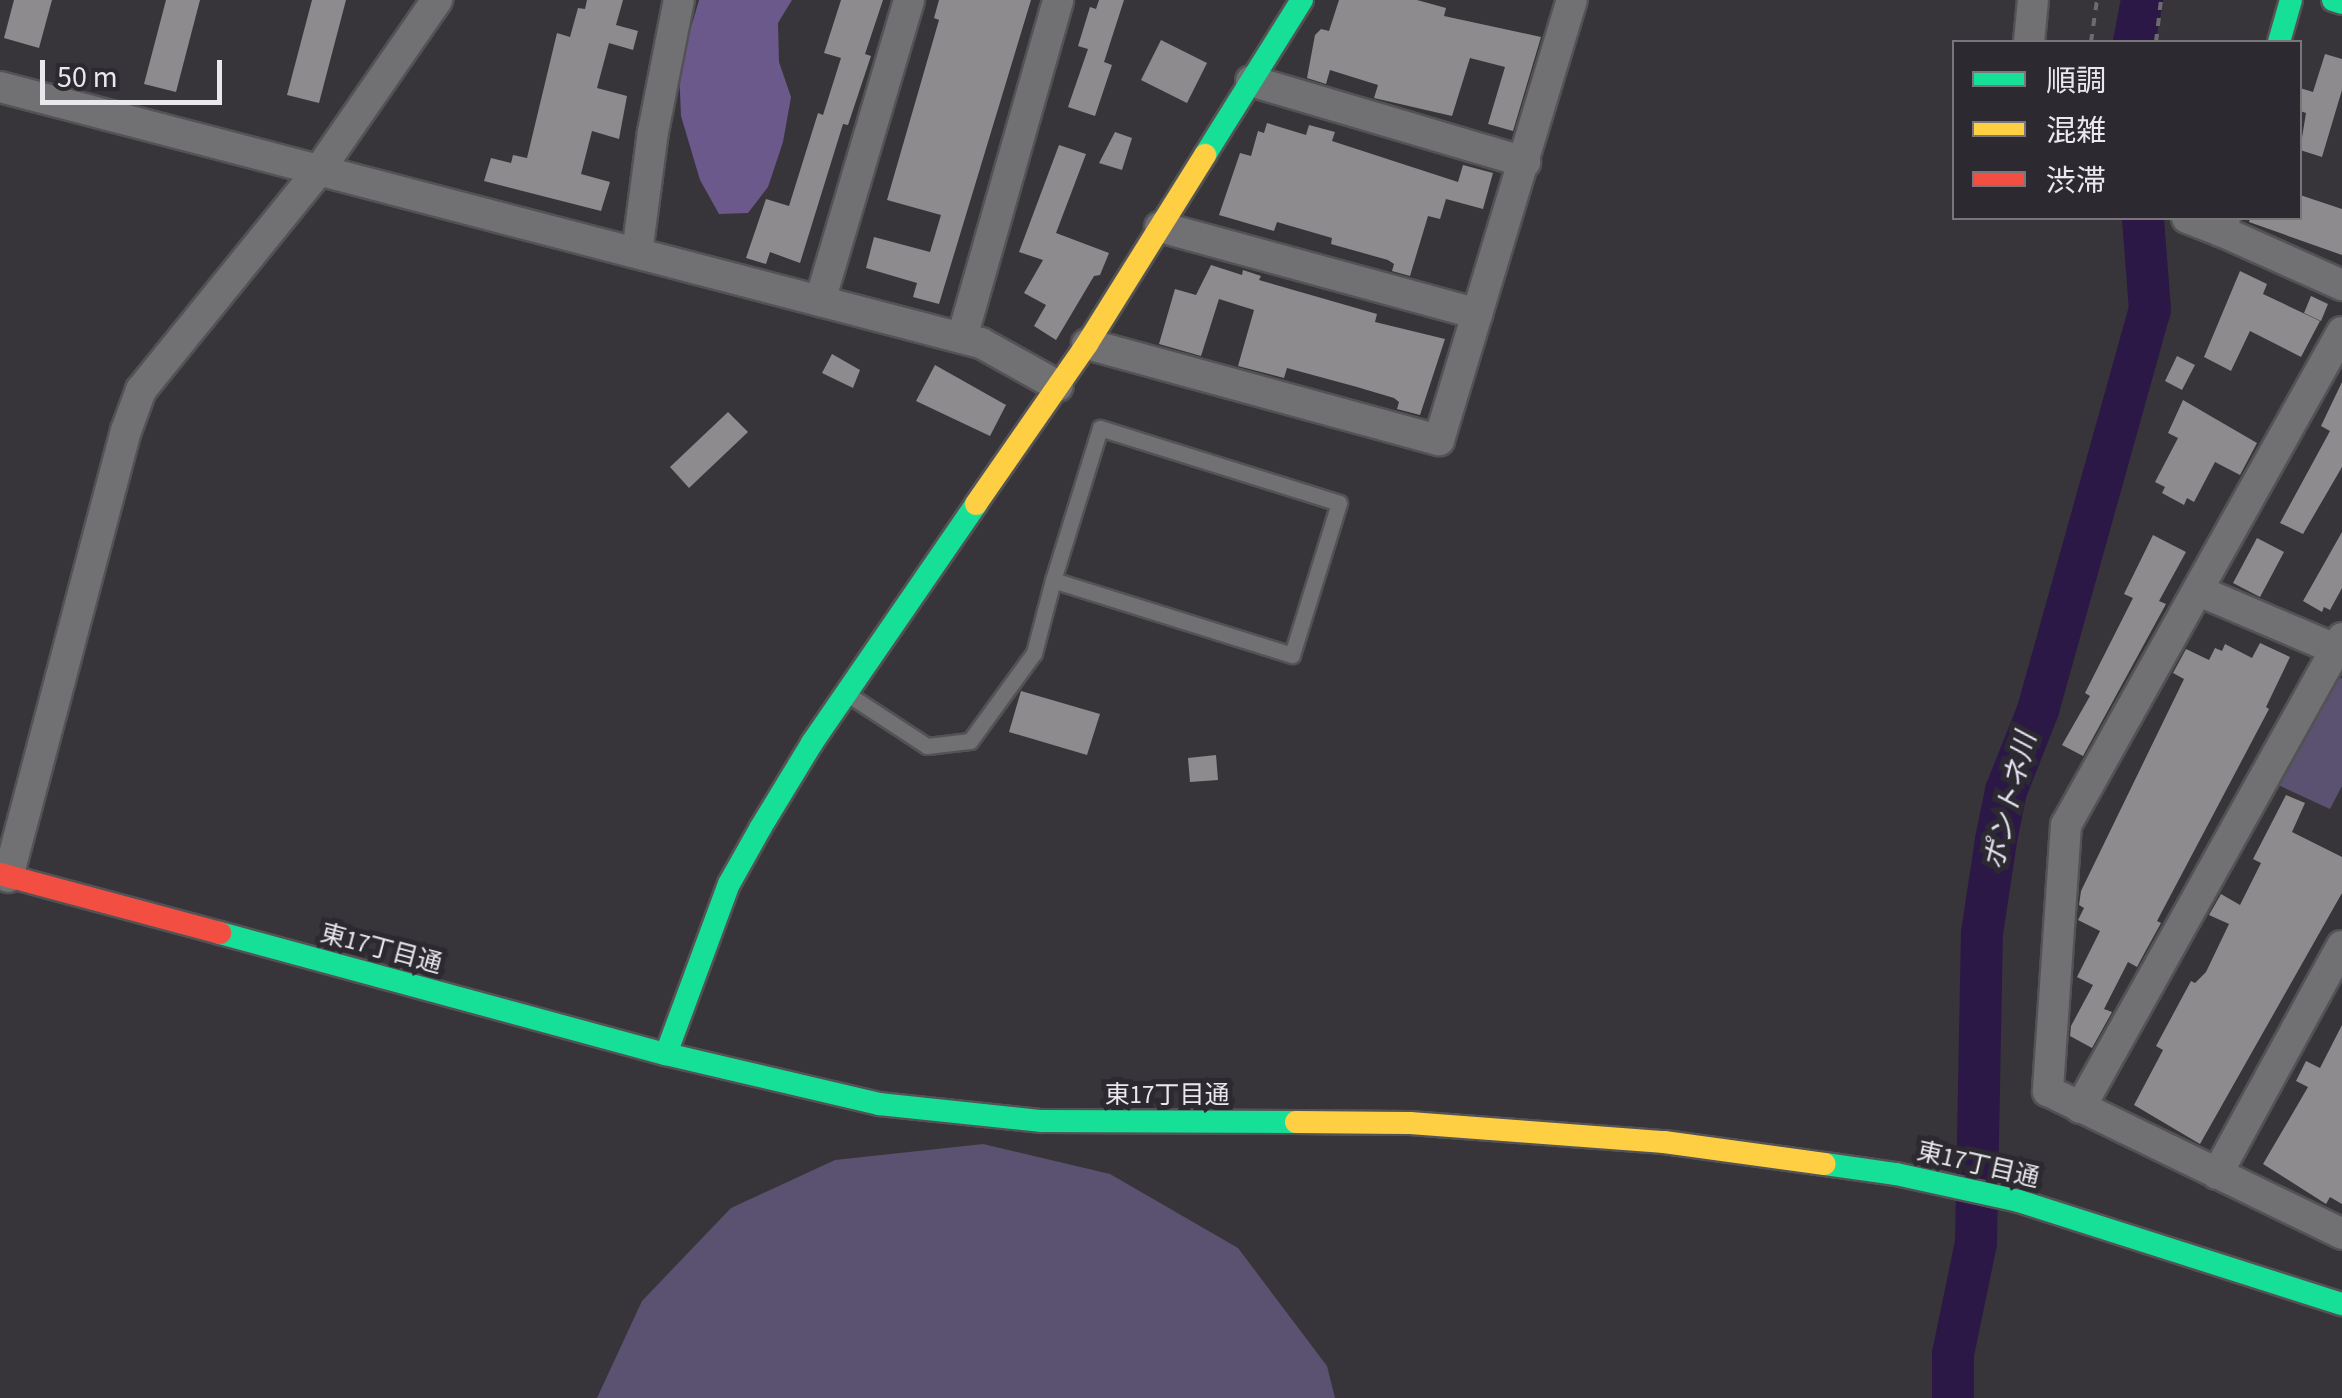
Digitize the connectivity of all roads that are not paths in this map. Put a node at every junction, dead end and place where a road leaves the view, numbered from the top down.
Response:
1 (438, 0) edge
2 (679, 0) edge
3 (909, 0) edge
4 (1058, 0) edge
5 (1302, 0) edge
6 (2033, 0) edge
7 (2292, 0) edge
8 (2332, 0) edge
9 (1564, 2) edge
10 (2342, 3) edge
11 (2029, 40) edge
12 (2280, 40) edge
13 (1251, 80) junction
14 (0, 87) edge
15 (1525, 162) junction
16 (320, 169) junction
17 (2223, 224) edge
18 (1160, 227) junction
19 (637, 253) junction
20 (2342, 285) edge
21 (820, 301) junction
22 (1476, 314) junction
23 (2342, 332) edge
24 (962, 338) junction
25 (1087, 344) junction
26 (1058, 386) junction
27 (1052, 580) junction
28 (2198, 592) junction
29 (2340, 647) edge
30 (846, 693) junction
31 (4, 876) edge
32 (2342, 946) edge
33 (666, 1054) junction
34 (2080, 1108) junction
35 (2217, 1174) junction
36 (2342, 1234) edge
37 (2342, 1304) edge

1 - 16 street
2 - 19 street
3 - 21 street
4 - 24 street
5 - 13 street
6 - 11 street
7 - 12 street
8 - 10 street
9 - 15 street
13 - 15 street
13 - 18 street
14 - 16 street
15 - 22 street
16 - 19 street
16 - 31 street
17 - 20 street
18 - 22 street
18 - 25 street
19 - 21 street
21 - 24 street
22 - 25 street
23 - 28 street
24 - 26 street
25 - 26 street
26 - 30 street
27 - 27 lane
27 - 30 lane
28 - 29 street
28 - 34 street
29 - 34 street
30 - 33 street
31 - 33 street, 東17丁目通
32 - 35 street
33 - 37 street, 東17丁目通
34 - 35 street
35 - 36 street

